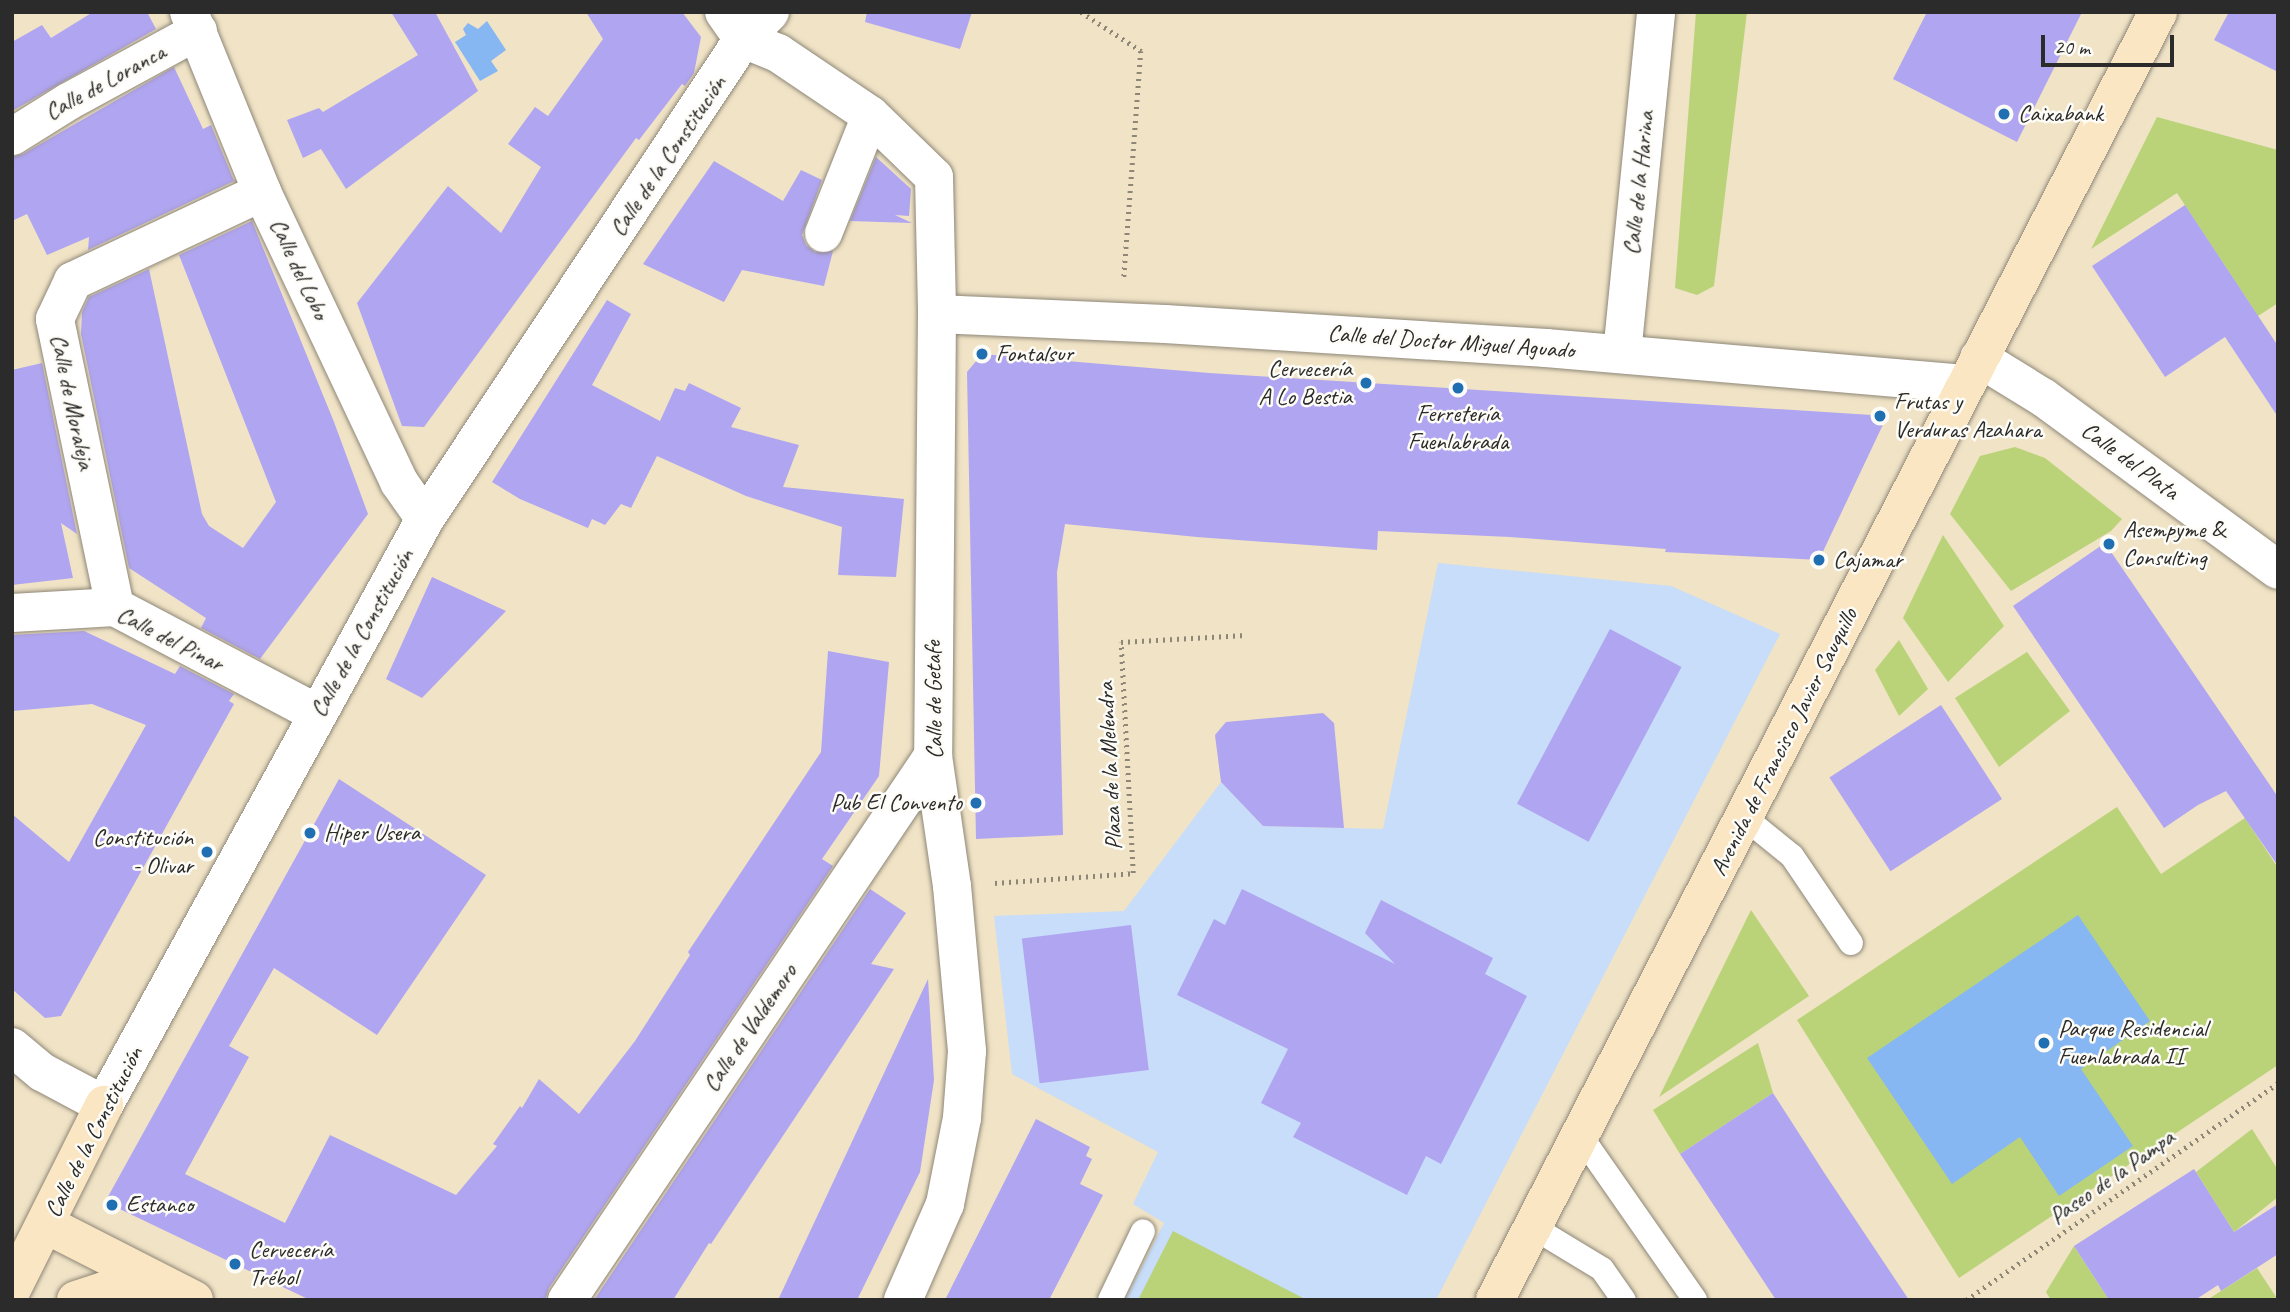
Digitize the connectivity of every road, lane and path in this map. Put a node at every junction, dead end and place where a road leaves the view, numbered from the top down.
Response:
1 (770, 12) edge
2 (1081, 12) edge
3 (1656, 12) edge
4 (2158, 12) edge
5 (193, 21) edge
6 (733, 26) edge
7 (870, 115) junction
8 (12, 136) edge
9 (262, 192) junction
10 (823, 233) dead end
11 (937, 314) junction
12 (1120, 322) junction
13 (1622, 354) junction
14 (1971, 371) junction
15 (425, 519) junction
16 (2278, 570) edge
17 (115, 607) junction
18 (12, 613) edge
19 (1246, 635) dead end
20 (318, 714) junction
21 (933, 756) junction
22 (1745, 818) junction
23 (952, 886) junction
24 (1851, 943) dead end
25 (12, 1047) edge
26 (2278, 1083) edge
27 (104, 1105) junction
28 (1580, 1135) junction
29 (47, 1225) junction
30 (1531, 1226) junction
31 (1143, 1231) dead end
32 (159, 1283) junction
33 (12, 1289) edge
34 (76, 1300) edge
35 (194, 1300) edge
36 (567, 1300) edge
37 (903, 1300) edge
38 (1110, 1300) edge
39 (1495, 1300) edge
40 (1624, 1300) edge
41 (1695, 1300) edge
42 (1966, 1300) edge

1 - 6 street, Calle de la Constitución
2 - 12 path
3 - 13 street, Calle de la Harina
4 - 14 main road, Avenida de Francisco Javier Sauquillo
5 - 8 street, Calle de Loranca
5 - 9 street, Calle del Lobo
6 - 7 street, Calle de Getafe
6 - 15 street, Calle de la Constitución
7 - 10 street
7 - 11 street, Calle de Getafe
9 - 15 street, Calle del Lobo
9 - 17 street, Calle de Moraleja
11 - 12 street, Calle del Doctor Miguel Aguado
11 - 21 street, Calle de Getafe
12 - 13 street, Calle del Doctor Miguel Aguado
13 - 14 street, Calle del Doctor Miguel Aguado
14 - 16 street, Calle del Plata
14 - 22 main road, Avenida de Francisco Javier Sauquillo
15 - 20 street, Calle de la Constitución
17 - 18 street, Calle del Pinar
17 - 20 street, Calle del Pinar
19 - 23 path, Plaza de la Melendra
20 - 27 street, Calle de la Constitución
21 - 23 street, Calle de Getafe
21 - 36 street, Calle de Valdemoro
22 - 24 lane
22 - 28 main road, Avenida de Francisco Javier Sauquillo
23 - 37 street, Calle de Getafe
25 - 27 street
26 - 42 path, Paseo de la Pampa
27 - 29 main road, Calle de la Constitución
28 - 30 main road, Avenida de Francisco Javier Sauquillo
28 - 41 lane
29 - 32 main road
29 - 33 main road, Calle de la Constitución
30 - 39 main road, Avenida de Francisco Javier Sauquillo
30 - 40 lane
31 - 38 lane
32 - 34 main road
32 - 35 main road

